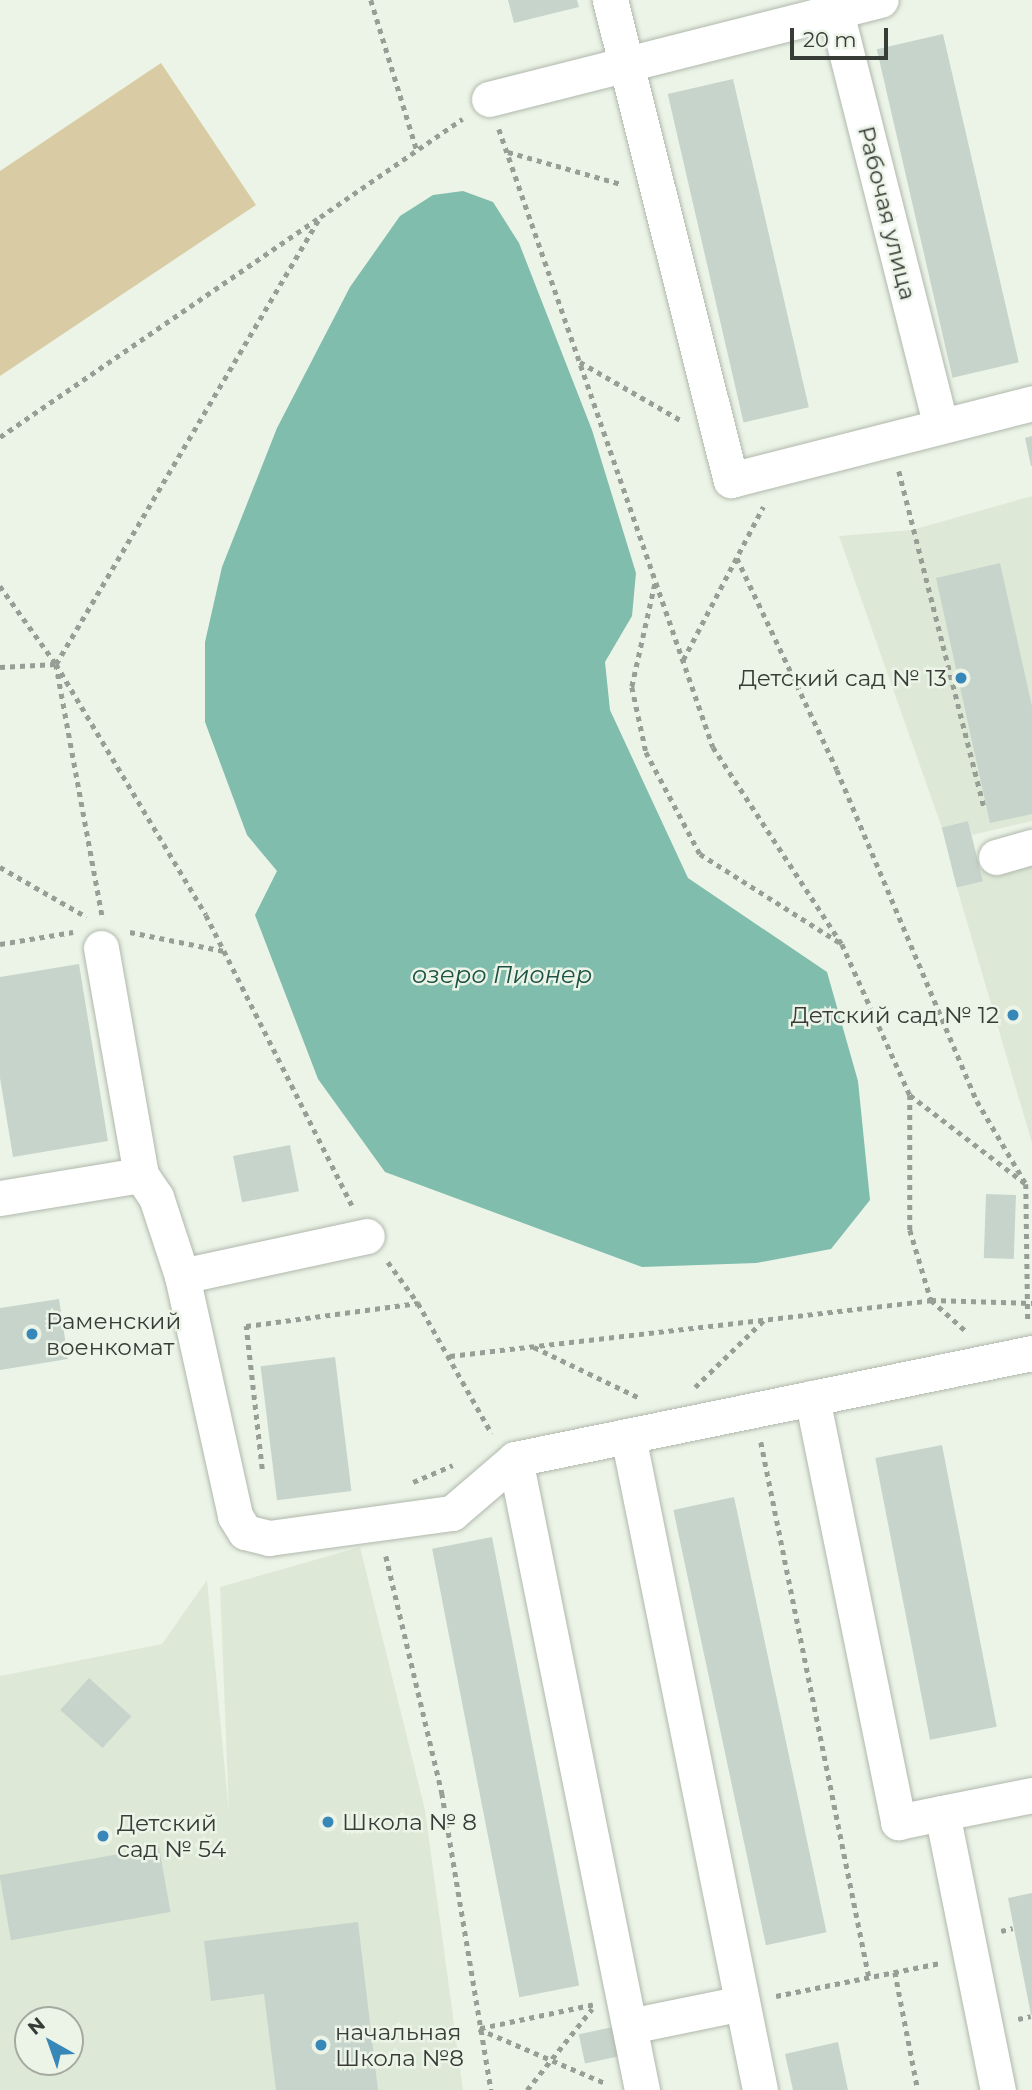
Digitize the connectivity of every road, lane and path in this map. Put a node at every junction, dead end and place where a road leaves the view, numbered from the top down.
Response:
1 (371, 0) edge
2 (610, 0) edge
3 (881, 0) edge
4 (835, 6) edge
5 (626, 64) junction
6 (489, 99) junction
7 (417, 150) junction
8 (507, 152) junction
9 (659, 195) junction
10 (320, 217) junction
11 (579, 362) junction
12 (1032, 403) edge
13 (941, 426) junction
14 (0, 437) edge
15 (892, 439) junction
16 (722, 444) junction
17 (785, 466) junction
18 (737, 558) junction
19 (655, 583) junction
20 (0, 586) edge
21 (682, 660) junction
22 (55, 664) junction
23 (0, 667) edge
24 (984, 806) dead end
25 (1032, 847) edge
26 (996, 857) dead end
27 (0, 867) edge
28 (103, 938) junction
29 (842, 944) junction
30 (910, 1095) junction
31 (141, 1174) junction
32 (1026, 1184) junction
33 (0, 1198) edge
34 (367, 1236) junction
35 (182, 1276) junction
36 (931, 1300) junction
37 (418, 1303) junction
38 (1032, 1303) edge
39 (765, 1319) junction
40 (533, 1346) junction
41 (450, 1356) junction
42 (1031, 1360) edge
43 (986, 1363) junction
44 (688, 1393) dead end
45 (812, 1398) junction
46 (644, 1400) dead end
47 (754, 1410) junction
48 (628, 1436) junction
49 (501, 1451) junction
50 (460, 1462) dead end
51 (264, 1478) dead end
52 (402, 1487) dead end
53 (378, 1523) junction
54 (1032, 1795) edge
55 (942, 1813) junction
56 (970, 1956) junction
57 (894, 1972) junction
58 (869, 1977) junction
59 (742, 2003) junction
60 (616, 2010) junction
61 (479, 2029) junction
62 (553, 2060) junction
63 (626, 2087) edge
64 (491, 2090) edge
65 (527, 2090) edge
66 (760, 2090) edge
67 (918, 2090) edge
68 (998, 2090) edge

1 - 7 path
2 - 5 lane
3 - 4 lane
4 - 5 lane
4 - 13 lane, Рабочая улица
5 - 6 lane
5 - 9 lane
6 - 7 path
6 - 8 path
7 - 10 path
8 - 9 path
8 - 11 path
9 - 16 lane
10 - 14 path
10 - 22 path
11 - 16 path
11 - 19 path
12 - 13 lane
13 - 15 lane
15 - 17 lane
15 - 24 path
16 - 17 lane
17 - 18 path
18 - 21 path
18 - 32 path
19 - 21 path
19 - 29 path
20 - 22 path
21 - 29 path
22 - 23 path
22 - 28 path
22 - 34 path
25 - 26 lane
27 - 28 path
28 - 31 lane
29 - 30 path
30 - 32 path
30 - 36 path
31 - 33 lane
31 - 35 lane
32 - 38 path
34 - 35 lane
34 - 37 path
35 - 53 lane
36 - 38 path
36 - 39 path
36 - 43 path
37 - 41 path
37 - 51 path
38 - 42 path
39 - 40 path
39 - 44 path
40 - 41 path
40 - 46 path
41 - 49 path
42 - 43 lane
43 - 45 lane
45 - 47 lane
45 - 55 lane
47 - 48 lane
47 - 58 path
48 - 49 lane
48 - 59 lane
49 - 53 lane
49 - 60 lane
50 - 52 path
53 - 61 path
54 - 55 lane
55 - 56 lane
56 - 57 path
56 - 68 lane
57 - 58 path
57 - 67 path
58 - 59 path
59 - 60 lane
59 - 66 lane
60 - 61 path
60 - 62 path
60 - 63 lane
61 - 62 path
61 - 64 path
62 - 63 path
62 - 65 path

